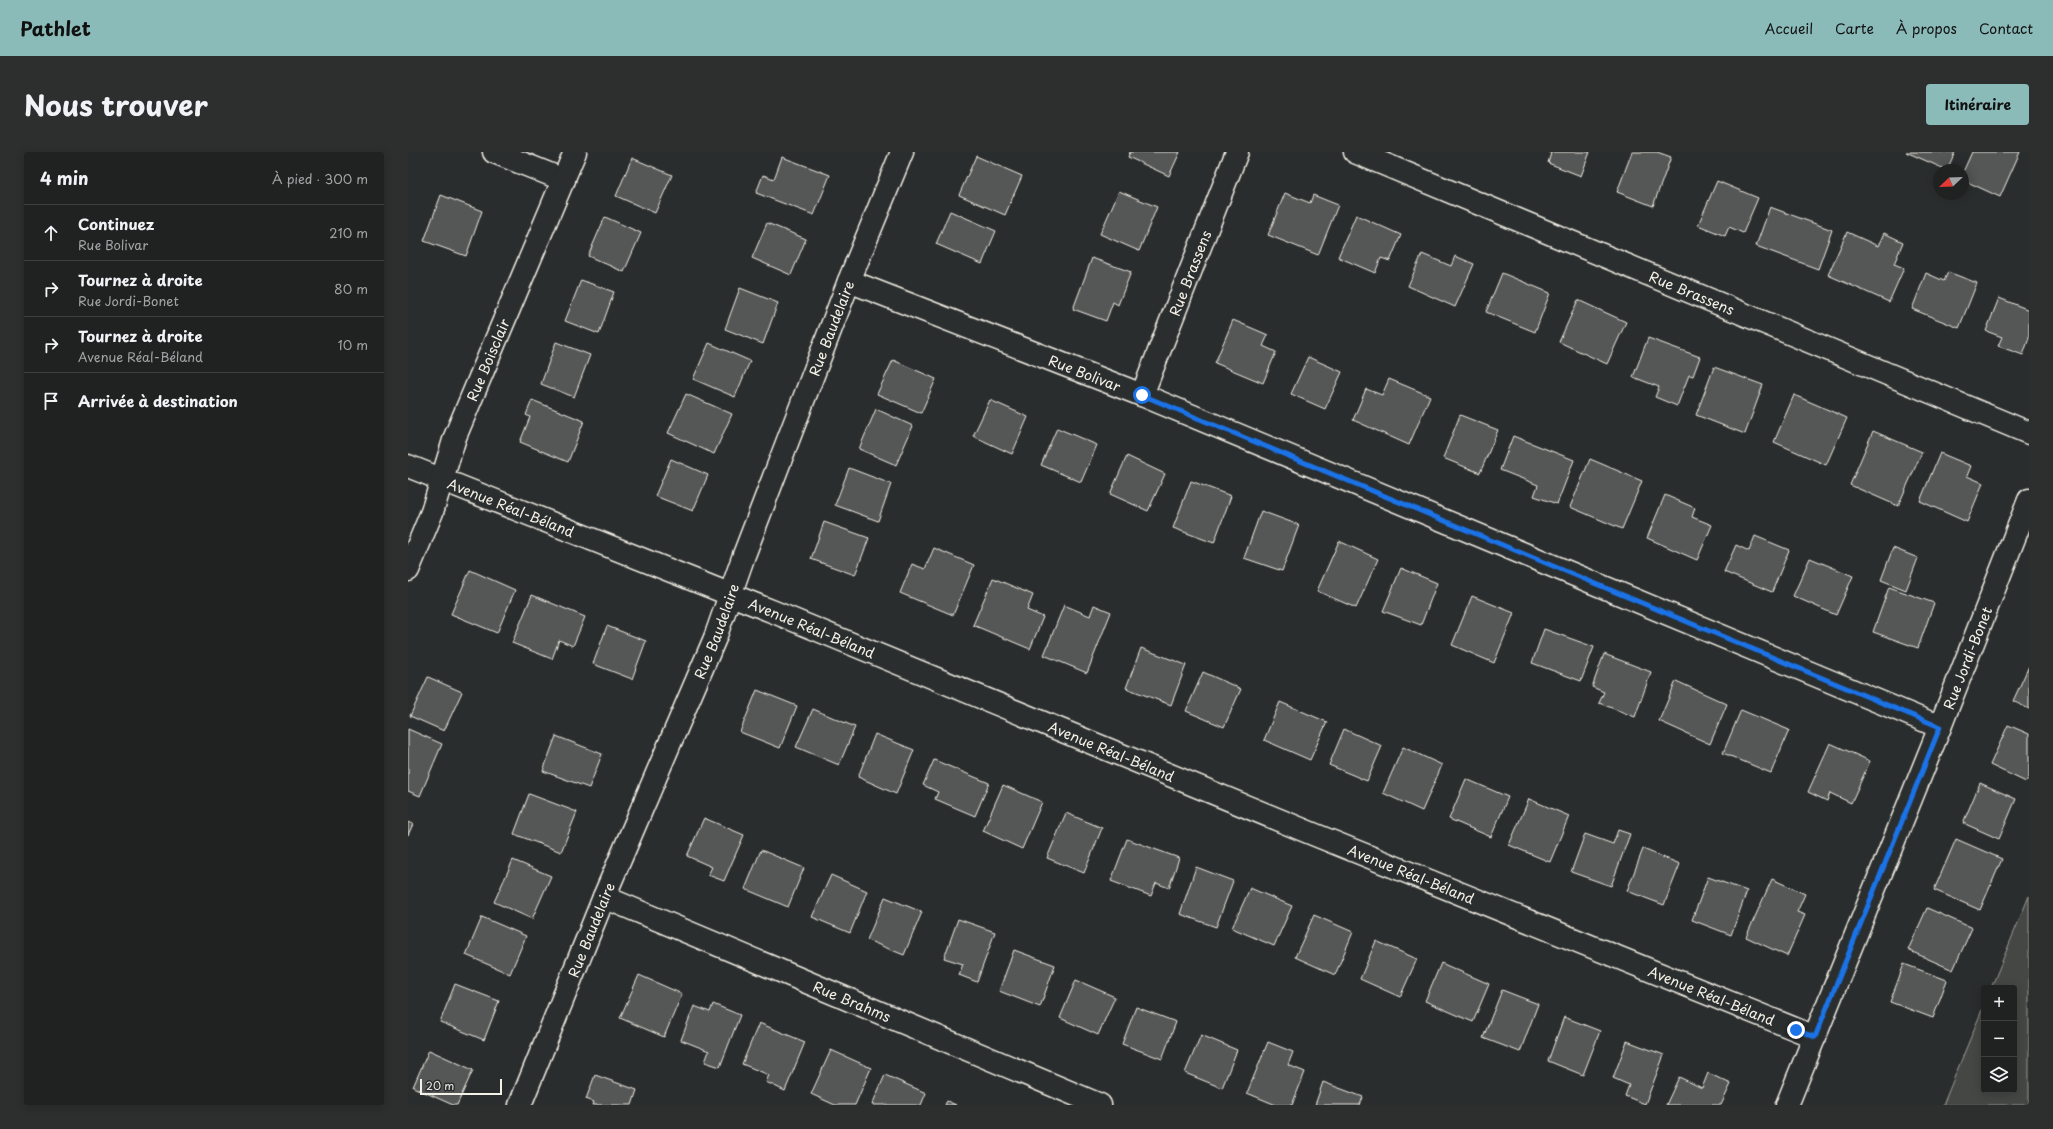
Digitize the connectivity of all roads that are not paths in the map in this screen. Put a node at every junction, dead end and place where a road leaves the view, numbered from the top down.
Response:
1 (494, 152) edge
2 (575, 152) edge
3 (902, 152) edge
4 (1237, 152) edge
5 (1355, 152) edge
6 (564, 180) junction
7 (849, 281) junction
8 (1142, 395) junction
9 (2029, 433) edge
10 (408, 466) edge
11 (442, 479) junction
12 (2029, 500) edge
13 (408, 570) edge
14 (730, 595) junction
15 (1940, 727) junction
16 (604, 897) junction
17 (1815, 1037) junction
18 (520, 1105) edge
19 (1100, 1105) edge
20 (1787, 1105) edge

1 - 6 street
2 - 6 street, Rue Boisclair
3 - 7 street, Rue Baudelaire
4 - 8 street, Rue Brassens
5 - 9 street, Rue Brassens
6 - 11 street, Rue Boisclair
7 - 8 street, Rue Bolivar
7 - 14 street, Rue Baudelaire
8 - 15 street, Rue Bolivar
10 - 11 street, Avenue Réal-Béland
11 - 13 street, Rue Boisclair
11 - 14 street, Avenue Réal-Béland
12 - 15 street, Rue Jordi-Bonet
14 - 16 street, Rue Baudelaire
14 - 17 street, Avenue Réal-Béland
15 - 17 street, Rue Jordi-Bonet
16 - 18 street, Rue Baudelaire
16 - 19 street, Rue Brahms
17 - 20 street, Rue Jordi-Bonet

